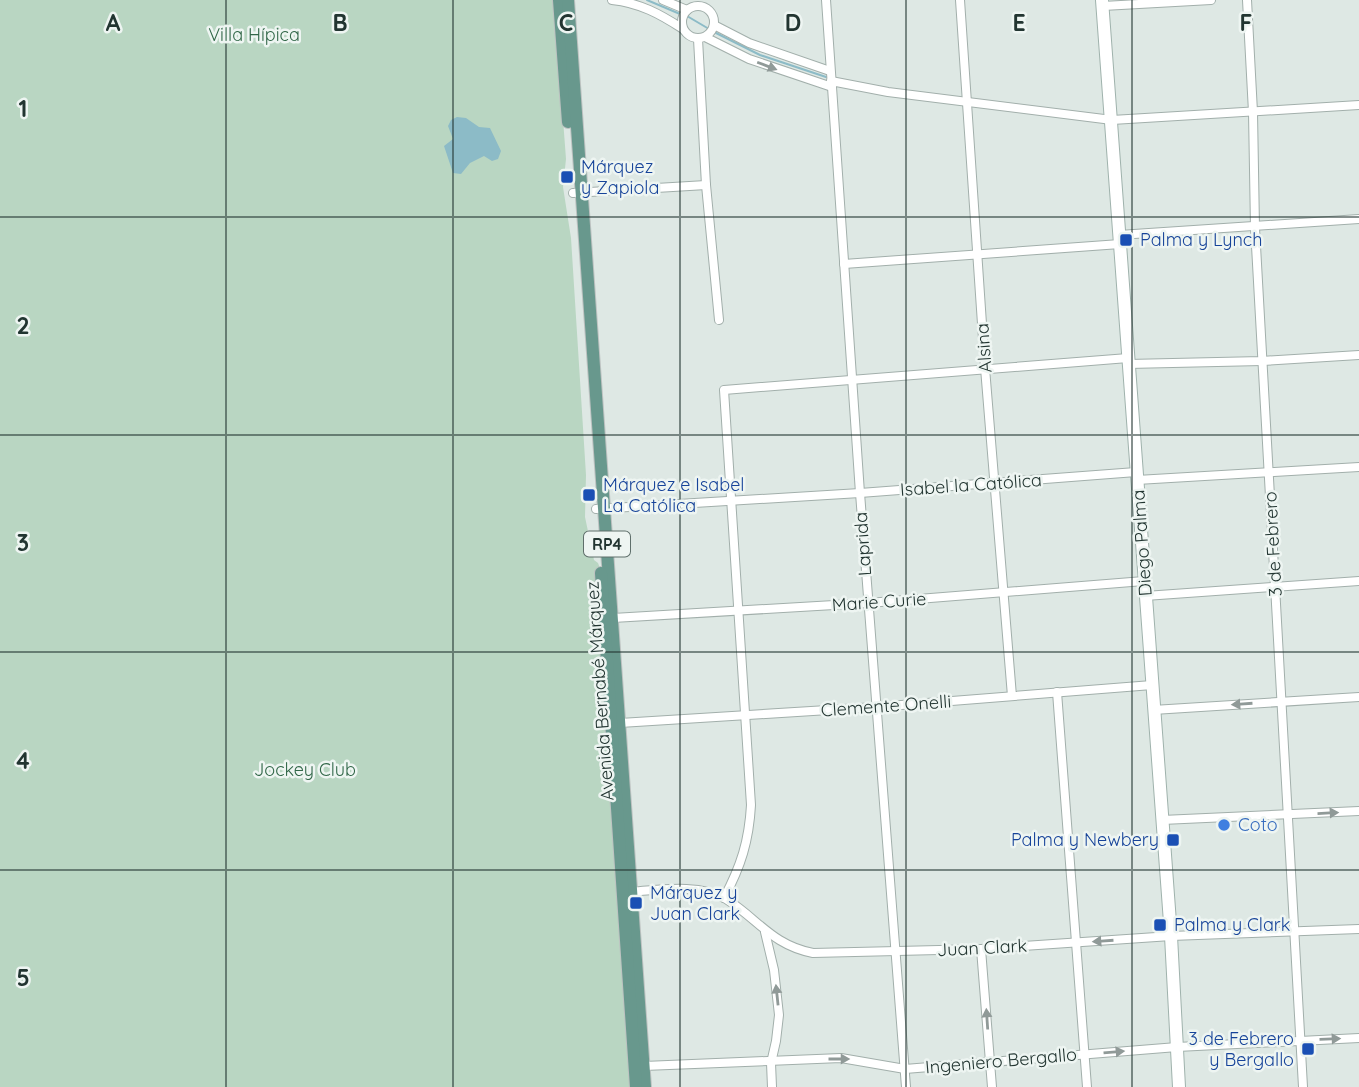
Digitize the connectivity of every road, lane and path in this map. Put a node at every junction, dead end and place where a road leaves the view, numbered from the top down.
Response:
1 (559, 0) edge
2 (568, 0) edge
3 (612, 0) edge
4 (663, 0) edge
5 (826, 0) edge
6 (960, 0) edge
7 (1211, 0) edge
8 (1247, 0) edge
9 (704, 3) edge
10 (1102, 3) edge
11 (687, 10) junction
12 (714, 25) junction
13 (683, 29) junction
14 (701, 38) junction
15 (831, 80) junction
16 (967, 101) junction
17 (1359, 105) edge
18 (1253, 112) junction
19 (1112, 120) junction
20 (706, 185) junction
21 (578, 193) junction
22 (1359, 219) edge
23 (1255, 228) junction
24 (1119, 240) junction
25 (978, 255) junction
26 (844, 264) junction
27 (719, 320) dead end
28 (1359, 355) edge
29 (1128, 361) junction
30 (1262, 361) junction
31 (985, 368) junction
32 (852, 379) junction
33 (1359, 467) edge
34 (1269, 474) junction
35 (1137, 476) junction
36 (994, 483) junction
37 (860, 493) junction
38 (732, 499) junction
39 (600, 509) junction
40 (1144, 581) junction
41 (1359, 581) edge
42 (1275, 587) junction
43 (1002, 593) junction
44 (1145, 596) junction
45 (868, 603) junction
46 (740, 611) junction
47 (613, 618) junction
48 (1152, 684) junction
49 (1058, 692) junction
50 (1012, 696) junction
51 (1359, 697) edge
52 (1282, 701) junction
53 (876, 707) junction
54 (1153, 709) junction
55 (747, 716) junction
56 (620, 723) junction
57 (1359, 811) edge
58 (1288, 815) junction
59 (1162, 820) junction
60 (627, 892) junction
61 (724, 898) junction
62 (1359, 929) edge
63 (1294, 931) junction
64 (765, 932) junction
65 (1171, 936) junction
66 (1077, 943) junction
67 (981, 949) junction
68 (897, 953) junction
69 (1359, 1038) edge
70 (1301, 1040) junction
71 (1177, 1047) junction
72 (1085, 1054) junction
73 (771, 1063) junction
74 (990, 1064) junction
75 (644, 1066) junction
76 (905, 1069) junction
77 (636, 1087) edge
78 (646, 1087) edge
79 (772, 1087) edge
80 (906, 1087) edge
81 (992, 1087) edge
82 (1087, 1087) edge
83 (1180, 1087) edge
84 (1304, 1087) edge

1 - 21 main road, Avenida Bernabé Márquez / RP4
2 - 21 main road, Avenida Bernabé Márquez / RP4
3 - 13 street
4 - 11 street
5 - 15 street, Laprida
6 - 16 street, Alsina
7 - 10 street
8 - 18 street, 3 de Febrero
9 - 11 street
9 - 12 street
10 - 19 main road, Diego Palma
11 - 13 street
12 - 14 street
12 - 15 street
13 - 14 street
14 -> 15 street
14 - 20 street
15 - 16 street
15 - 26 street, Laprida
16 - 19 street
16 - 25 street, Alsina
17 - 18 street
18 - 19 street
18 - 23 street, 3 de Febrero
19 - 24 main road, Diego Palma
20 - 21 street
20 - 27 street
21 - 39 main road, Avenida Bernabé Márquez / RP4
22 - 23 street
23 - 24 street
23 - 30 street, 3 de Febrero
24 - 25 street
24 - 29 main road, Diego Palma
25 - 26 street
25 - 31 street, Alsina
26 - 32 street, Laprida
28 - 30 street
29 - 30 street
29 - 31 street
29 - 35 main road, Diego Palma
30 - 34 street, 3 de Febrero
31 - 32 street
31 - 36 street, Alsina
32 - 37 street, Laprida
32 - 38 street
33 - 34 street, Isabel la Católica
34 - 35 street, Isabel la Católica
34 - 42 street, 3 de Febrero
35 - 36 street, Isabel la Católica
35 - 40 main road, Diego Palma
36 - 37 street, Isabel la Católica
36 - 43 street, Alsina
37 - 38 street, Isabel la Católica
37 - 45 street, Laprida
38 - 39 street, Isabel la Católica
38 - 46 street
39 - 47 main road, Avenida Bernabé Márquez / RP4
39 - 60 main road, Avenida Bernabé Márquez / RP4
40 - 43 street, Marie Curie
40 - 44 main road, Diego Palma
41 - 42 street
42 - 44 street
42 - 52 street, 3 de Febrero
43 - 45 street, Marie Curie
43 - 50 street, Alsina
44 - 48 main road, Diego Palma
45 - 46 street, Marie Curie
45 - 53 street, Laprida
46 - 47 street, Marie Curie
46 - 55 street
47 - 56 main road, Avenida Bernabé Márquez / RP4
48 - 49 street, Clemente Onelli
48 - 54 main road, Diego Palma
49 - 50 street, Clemente Onelli
49 - 66 street
50 - 53 street, Clemente Onelli
51 - 52 street
52 -> 54 street
52 - 58 street, 3 de Febrero
53 - 55 street, Clemente Onelli
53 - 68 street, Laprida
54 - 59 main road, Diego Palma
55 - 56 street, Clemente Onelli
55 - 61 street
56 - 60 main road, Avenida Bernabé Márquez / RP4
58 -> 57 street
58 - 59 street
58 - 63 street, 3 de Febrero
59 - 65 main road, Diego Palma
60 - 61 street, Juan Clark
60 - 75 main road, Avenida Bernabé Márquez / RP4
60 - 77 main road, Avenida Bernabé Márquez / RP4
61 - 64 street, Juan Clark
62 - 63 street, Juan Clark
63 - 65 street, Juan Clark
63 - 70 street, 3 de Febrero
64 - 68 street, Juan Clark
73 -> 64 street
65 -> 66 street, Juan Clark
65 - 71 main road, Diego Palma
66 - 67 street, Juan Clark
66 - 72 street
67 - 68 street, Juan Clark
74 -> 67 street
68 - 76 street, Laprida
70 -> 69 street, Ingeniero Bergallo
70 - 71 street, Ingeniero Bergallo
70 - 84 street, 3 de Febrero
72 -> 71 street, Ingeniero Bergallo
71 - 83 main road, Diego Palma
72 - 74 street, Ingeniero Bergallo
72 - 82 street
73 - 75 street, Ingeniero Bergallo
73 -> 76 street, Ingeniero Bergallo
73 - 79 street
74 - 76 street, Ingeniero Bergallo
74 - 81 street
75 - 78 main road, Avenida Bernabé Márquez / RP4
76 - 80 street, Laprida

